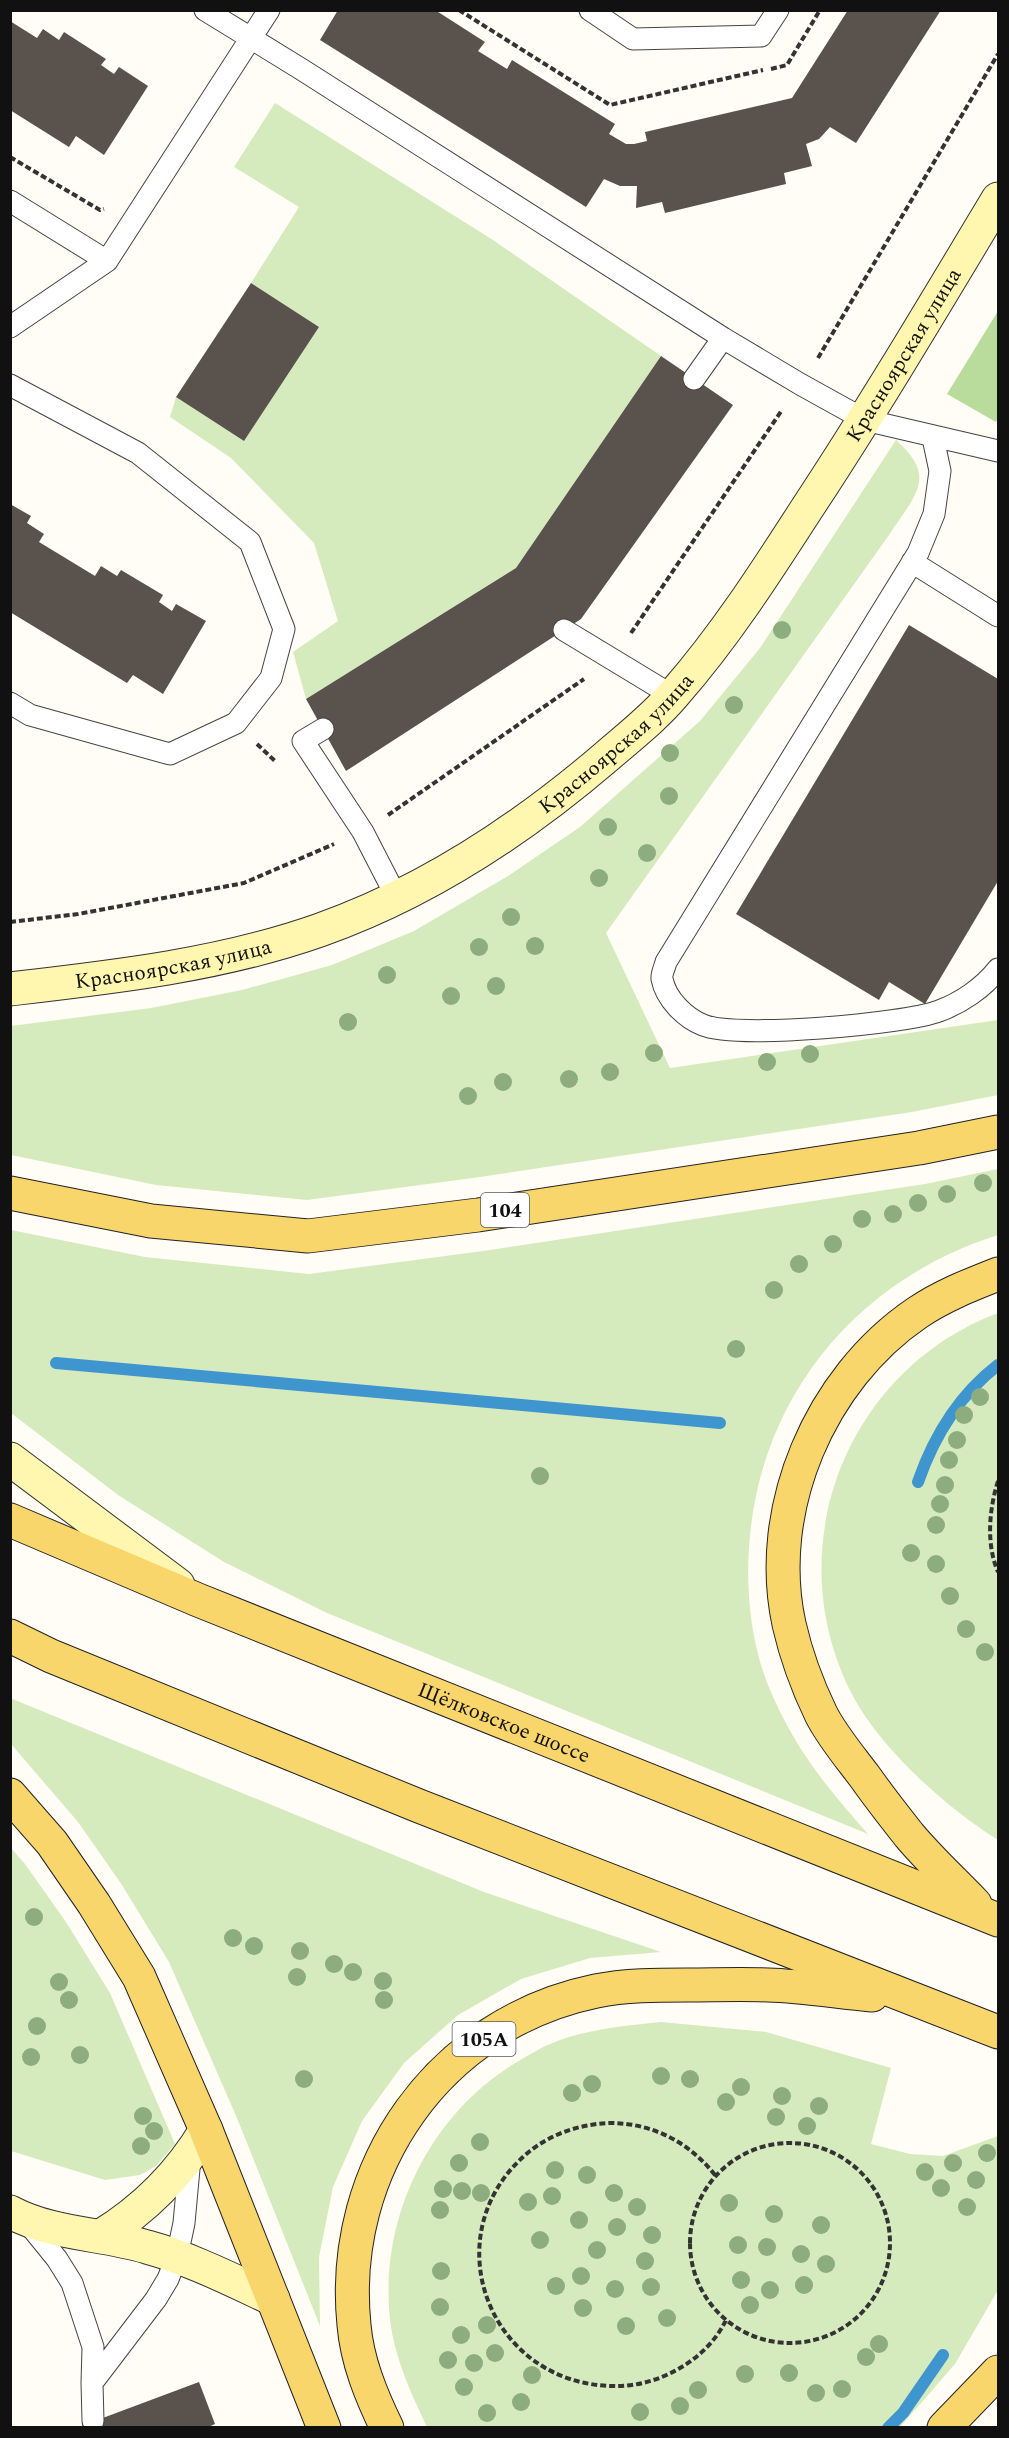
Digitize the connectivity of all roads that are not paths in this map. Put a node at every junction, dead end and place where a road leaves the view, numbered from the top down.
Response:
1 (205, 10) edge
2 (269, 10) edge
3 (590, 10) edge
4 (778, 10) edge
5 (250, 38) junction
6 (999, 199) edge
7 (10, 201) edge
8 (106, 261) junction
9 (10, 327) edge
10 (723, 338) junction
11 (694, 379) dead end
12 (10, 385) edge
13 (865, 420) junction
14 (933, 438) junction
15 (999, 452) edge
16 (912, 562) junction
17 (999, 616) edge
18 (564, 630) dead end
19 (673, 696) junction
20 (10, 703) edge
21 (323, 729) dead end
22 (397, 898) junction
23 (999, 969) edge
24 (10, 989) edge
25 (999, 1132) edge
26 (10, 1193) edge
27 (999, 1274) edge
28 (10, 1459) edge
29 (10, 1520) edge
30 (198, 1600) junction
31 (10, 1636) edge
32 (10, 1795) edge
33 (990, 1916) edge
34 (922, 2002) junction
35 (999, 2032) edge
36 (206, 2130) junction
37 (190, 2158) junction
38 (17, 2215) edge
39 (101, 2236) junction
40 (177, 2256) junction
41 (273, 2300) junction
42 (999, 2372) edge
43 (92, 2383) junction
44 (93, 2421) dead end
45 (324, 2427) edge
46 (387, 2427) edge
47 (944, 2427) edge

1 - 5 lane
2 - 5 lane
3 - 4 lane
5 - 8 lane
5 - 10 lane
6 - 13 street, Красноярская улица
7 - 8 lane
8 - 9 lane
10 - 11 lane
10 - 13 lane
12 - 20 lane
13 - 14 lane
13 - 19 street, Красноярская улица
14 - 15 lane
14 - 16 lane
16 - 17 lane
16 - 23 lane
18 - 19 lane
19 - 22 street, Красноярская улица
21 - 22 lane
22 - 24 street, Красноярская улица
25 - 26 main road, 104
27 - 33 main road
28 - 30 street
29 - 30 main road, Щёлковское шоссе
30 - 33 main road, Щёлковское шоссе
31 - 34 main road
32 - 36 main road
34 - 35 main road
34 - 46 main road, 105A
36 - 37 street
36 - 41 main road
37 - 39 street
37 - 40 lane
38 - 39 street
38 - 43 lane
39 - 40 street
40 - 41 street
40 - 43 lane
41 - 45 main road
42 - 47 main road
43 - 44 lane

